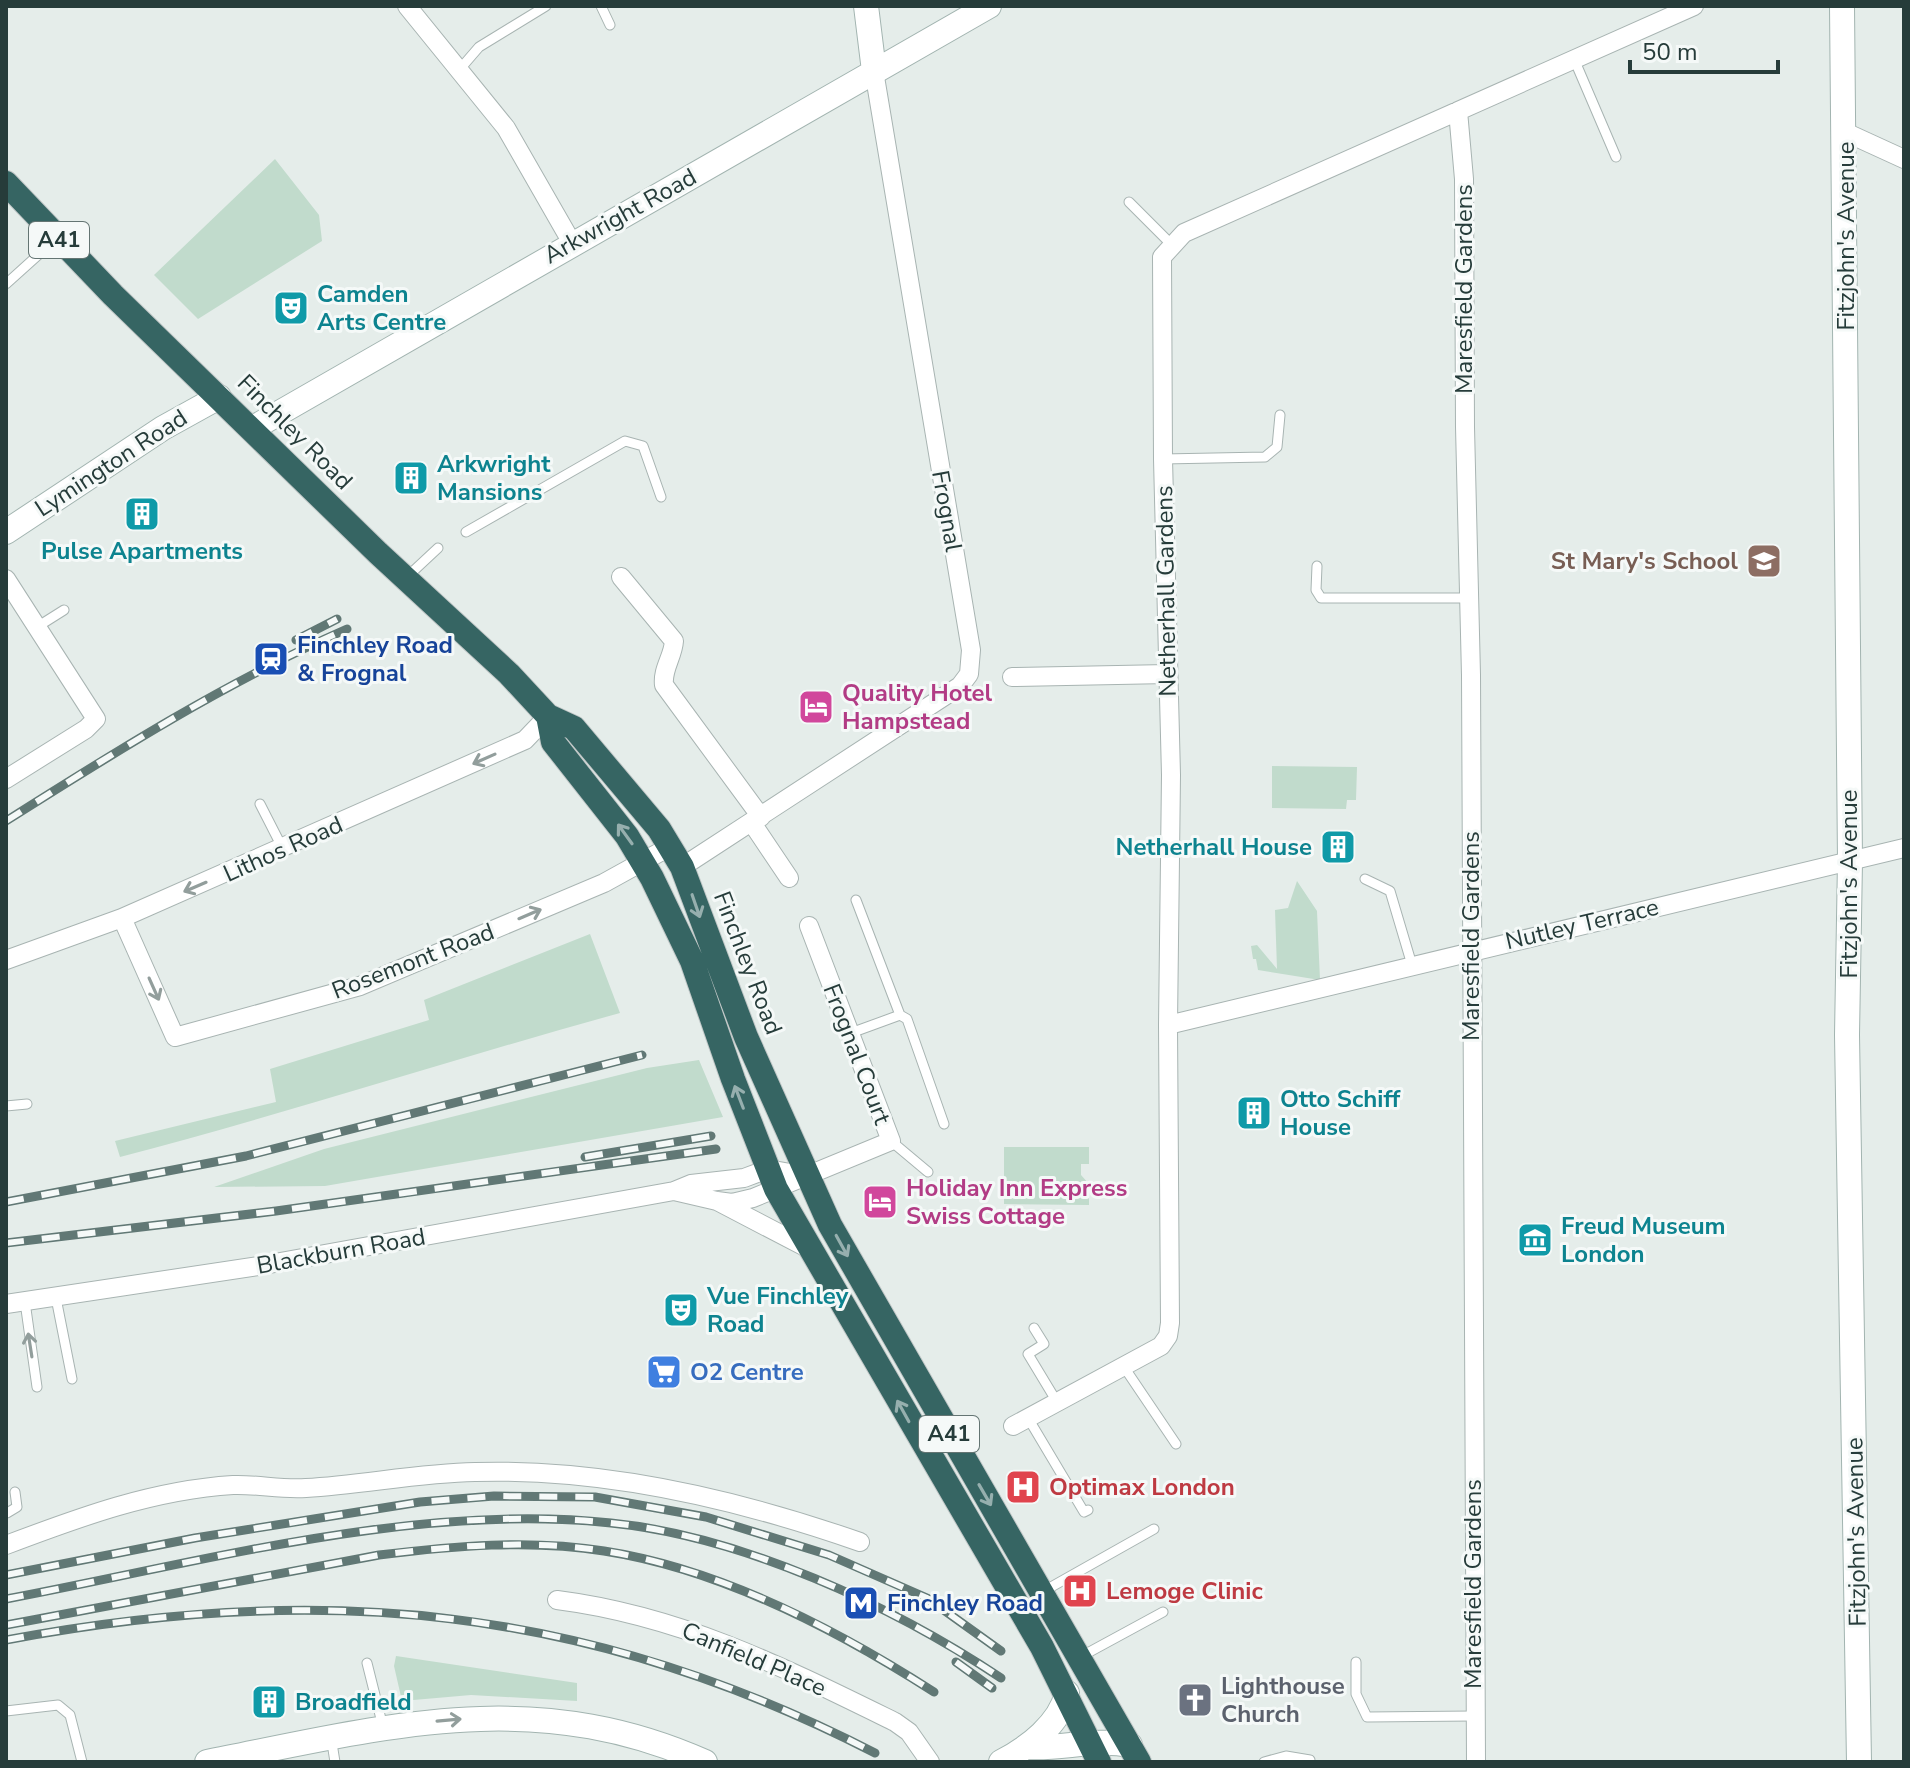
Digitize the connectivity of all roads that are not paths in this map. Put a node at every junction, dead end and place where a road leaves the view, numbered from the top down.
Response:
1 (407, 6) edge
2 (546, 6) edge
3 (601, 6) edge
4 (866, 6) edge
5 (989, 6) edge
6 (1694, 6) edge
7 (1842, 6) edge
8 (610, 25) dead end
9 (1574, 59) junction
10 (460, 69) junction
11 (874, 71) junction
12 (1458, 111) junction
13 (1845, 132) junction
14 (1616, 157) dead end
15 (1904, 159) edge
16 (6, 183) edge
17 (1129, 202) dead end
18 (57, 238) junction
19 (572, 243) junction
20 (1171, 244) junction
21 (6, 284) edge
22 (219, 397) junction
23 (1280, 415) dead end
24 (253, 428) junction
25 (1163, 459) junction
26 (661, 497) dead end
27 (6, 532) edge
28 (466, 532) dead end
29 (438, 548) dead end
30 (1317, 566) dead end
31 (621, 577) dead end
32 (405, 578) junction
33 (6, 579) edge
34 (1470, 598) junction
35 (64, 610) dead end
36 (37, 627) junction
37 (1168, 674) junction
38 (1012, 677) dead end
39 (548, 716) junction
40 (6, 779) edge
41 (260, 804) dead end
42 (757, 820) junction
43 (1904, 848) edge
44 (283, 849) junction
45 (677, 856) junction
46 (643, 861) junction
47 (1850, 861) junction
48 (789, 878) dead end
49 (1365, 879) dead end
50 (856, 900) dead end
51 (122, 918) junction
52 (809, 926) dead end
53 (1471, 950) junction
54 (6, 960) edge
55 (1412, 965) junction
56 (900, 1015) junction
57 (1168, 1025) junction
58 (848, 1034) junction
59 (27, 1104) dead end
60 (6, 1106) edge
61 (944, 1124) dead end
62 (891, 1141) junction
63 (928, 1172) dead end
64 (807, 1176) junction
65 (772, 1179) junction
66 (674, 1191) junction
67 (717, 1201) junction
68 (813, 1251) junction
69 (56, 1298) junction
70 (15, 1303) edge
71 (1034, 1328) dead end
72 (1124, 1367) junction
73 (72, 1379) dead end
74 (37, 1387) dead end
75 (1057, 1402) junction
76 (1020, 1422) joint
77 (1176, 1444) dead end
78 (15, 1492) dead end
79 (1088, 1510) dead end
80 (7, 1513) edge
81 (1154, 1529) dead end
82 (860, 1542) dead end
83 (6, 1545) edge
84 (1041, 1593) junction
85 (557, 1600) dead end
86 (1163, 1612) dead end
87 (1079, 1658) junction
88 (1356, 1662) dead end
89 (367, 1663) dead end
90 (1067, 1693) junction
91 (6, 1711) edge
92 (1473, 1716) junction
93 (383, 1727) junction
94 (331, 1737) junction
95 (1029, 1747) junction
96 (1094, 1752) edge
97 (1134, 1753) edge
98 (1310, 1760) edge
99 (82, 1762) edge
100 (207, 1762) edge
101 (335, 1762) edge
102 (705, 1762) edge
103 (930, 1762) edge
104 (1001, 1762) edge
105 (1264, 1762) edge
106 (1476, 1762) edge
107 (1859, 1762) edge

1 - 10 street
2 - 10 lane
3 - 8 lane
4 - 11 street, Frognal
5 - 11 street, Arkwright Road
6 - 9 street
7 - 13 street, Fitzjohn's Avenue
9 - 12 street
9 - 14 lane
10 - 19 street
11 - 19 street, Arkwright Road
11 - 42 street, Frognal
12 - 20 street
12 - 34 street, Maresfield Gardens
13 - 15 street
13 - 47 street, Fitzjohn's Avenue
16 - 18 highway, Finchley Road / A41
17 - 20 lane
18 - 21 lane
18 - 22 highway, Finchley Road / A41
19 - 24 street, Arkwright Road
20 - 25 street, Netherhall Gardens
22 - 24 highway, Finchley Road / A41
22 - 27 street, Lymington Road
23 - 25 lane
24 - 32 highway, Finchley Road / A41
25 - 37 street, Netherhall Gardens
26 - 28 lane
29 - 32 lane
30 - 34 lane
31 - 42 street
32 - 39 highway, Finchley Road / A41
33 - 36 street
34 - 53 street, Maresfield Gardens
35 - 36 lane
36 - 40 street
37 - 38 street
37 - 57 street, Netherhall Gardens
39 -> 44 street, Lithos Road
39 - 45 highway, Finchley Road / A41
46 -> 39 highway, Finchley Road / A41
41 - 44 lane
42 - 45 street, Frognal
42 - 48 street
43 - 47 street, Nutley Terrace
44 -> 51 street, Lithos Road
45 - 46 street, Rosemont Road
45 -> 64 highway, Finchley Road / A41
51 -> 46 street, Rosemont Road
65 -> 46 highway, Finchley Road / A41
47 - 53 street, Nutley Terrace
47 - 107 street, Fitzjohn's Avenue
49 - 55 lane
50 - 56 lane
51 - 54 street, Lithos Road
52 - 58 street, Frognal Court
53 - 55 street, Nutley Terrace
53 - 92 street, Maresfield Gardens
55 - 57 street, Nutley Terrace
56 - 58 lane
56 - 61 lane
57 - 72 street, Netherhall Gardens
58 - 62 street, Frognal Court
59 - 60 lane
62 - 63 lane
62 - 64 street, Frognal Court
64 - 65 street, Blackburn Road
64 -> 84 highway, Finchley Road / A41
65 - 66 street, Blackburn Road
65 - 67 street, Blackburn Road
65 - 68 highway, Finchley Road / A41
66 - 67 street, Blackburn Road
66 - 69 street, Blackburn Road
67 - 68 street, Blackburn Road
90 -> 68 highway, Finchley Road / A41
69 - 70 street, Blackburn Road
69 - 73 lane
74 -> 70 lane
71 - 75 lane
72 - 75 street, Netherhall Gardens
72 - 77 lane
75 - 76 street, Netherhall Gardens
76 - 79 lane
78 - 80 lane
81 - 84 lane
82 - 83 street
84 - 87 highway, Finchley Road / A41
85 - 103 street, Canfield Place
86 - 87 lane
87 - 97 highway, Finchley Road / A41
88 - 92 lane
89 - 93 lane
90 - 95 street
90 - 96 highway, Finchley Road / A41
91 - 99 lane
92 - 106 street, Maresfield Gardens
93 - 94 street
93 -> 102 street
94 - 100 street
94 - 101 lane
95 - 96 street
95 - 104 street
96 - 97 street
98 - 105 lane

